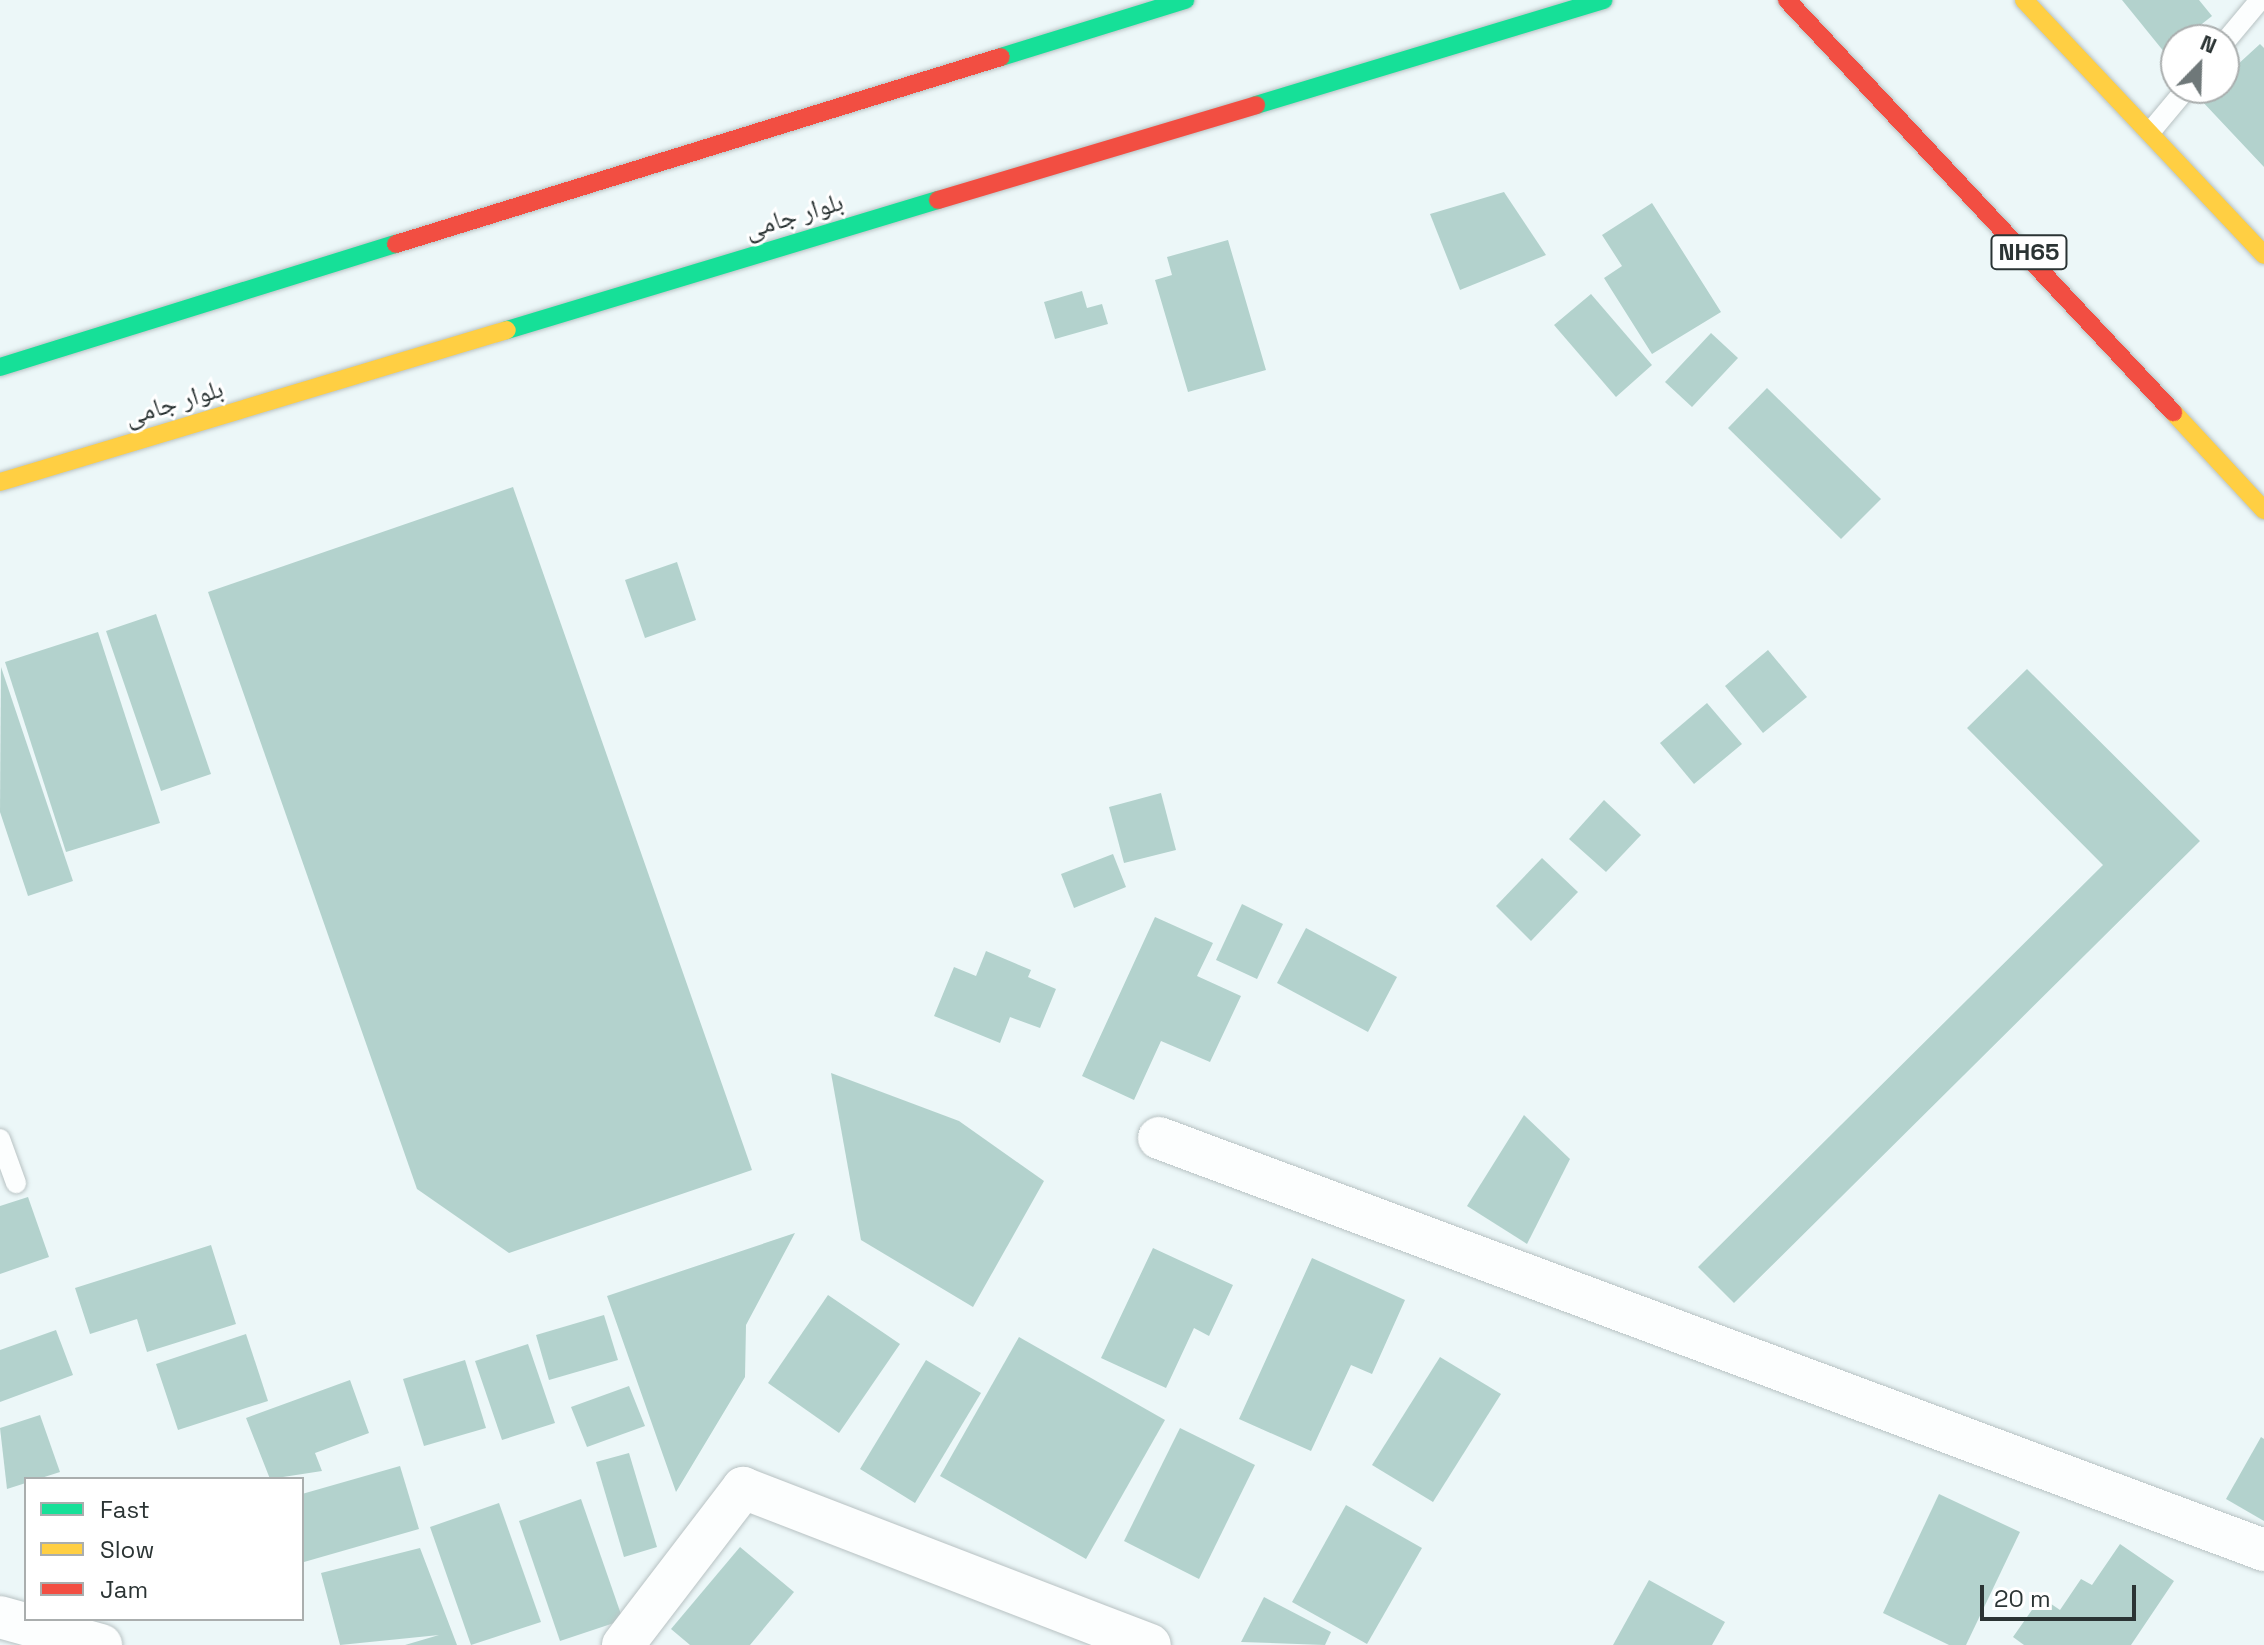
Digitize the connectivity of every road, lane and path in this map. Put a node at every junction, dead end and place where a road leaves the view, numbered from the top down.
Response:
1 (1185, 0) edge
2 (1604, 0) edge
3 (1787, 0) edge
4 (2024, 0) edge
5 (2260, 0) edge
6 (2240, 24) edge
7 (2174, 104) edge
8 (2151, 131) junction
9 (2264, 255) edge
10 (0, 367) edge
11 (0, 482) edge
12 (2264, 510) edge
13 (1159, 1138) dead end
14 (0, 1139) edge
15 (16, 1183) dead end
16 (2264, 1550) edge
17 (0, 1617) edge
18 (101, 1645) edge
19 (623, 1645) edge
20 (1150, 1645) edge

1 - 10 highway
2 - 11 highway, بلوار جامی
3 - 12 highway, NH65
4 - 8 highway
5 - 6 lane
7 - 8 lane
8 - 9 highway
13 - 16 street
14 - 15 lane
17 - 18 street
19 - 20 street

